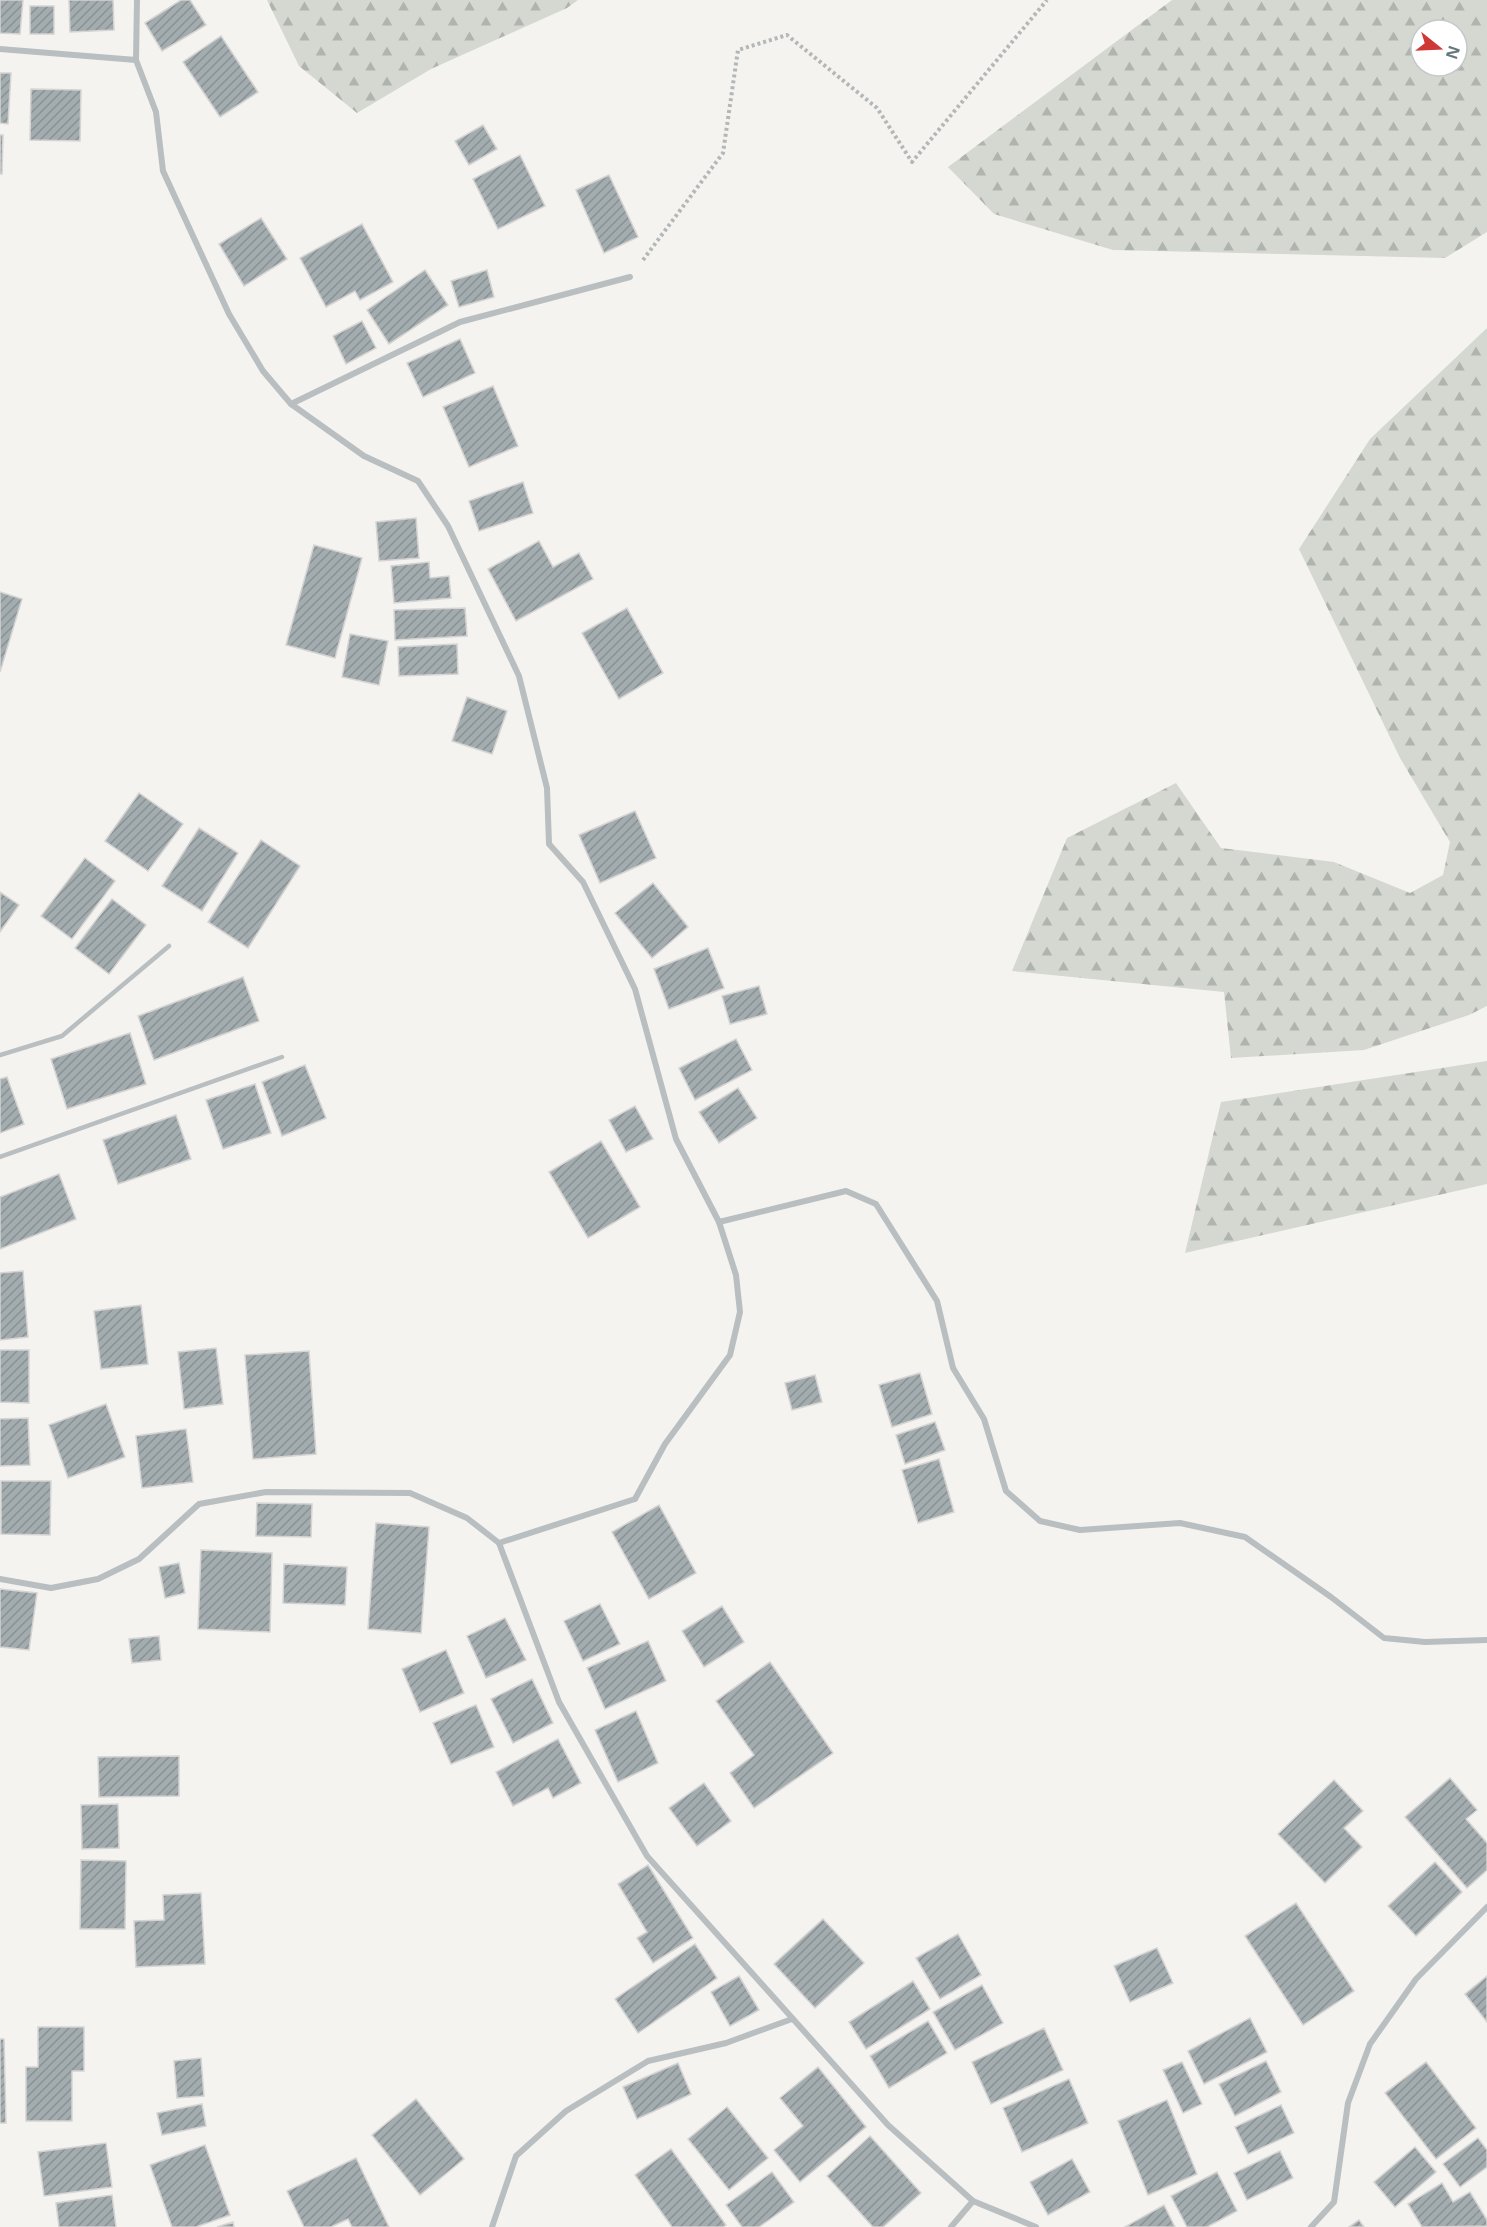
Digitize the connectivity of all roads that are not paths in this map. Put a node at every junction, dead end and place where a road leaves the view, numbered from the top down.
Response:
1 (137, 0) edge
2 (0, 49) edge
3 (136, 60) junction
4 (630, 277) road end
5 (291, 404) junction
6 (169, 946) dead end
7 (0, 1055) edge
8 (282, 1057) dead end
9 (0, 1156) edge
10 (719, 1222) junction
11 (499, 1543) junction
12 (0, 1579) edge
13 (1487, 1640) edge
14 (1487, 1906) edge
15 (792, 2019) junction
16 (973, 2201) junction
17 (492, 2227) edge
18 (951, 2227) edge
19 (1036, 2227) edge
20 (1311, 2227) edge

1 - 3 street
2 - 3 street
3 - 5 street
4 - 5 street
5 - 10 street
6 - 7 lane
8 - 9 lane
10 - 11 street
10 - 13 street
11 - 12 street
11 - 15 street
14 - 20 street
15 - 16 street
15 - 17 street
16 - 18 street
16 - 19 street

